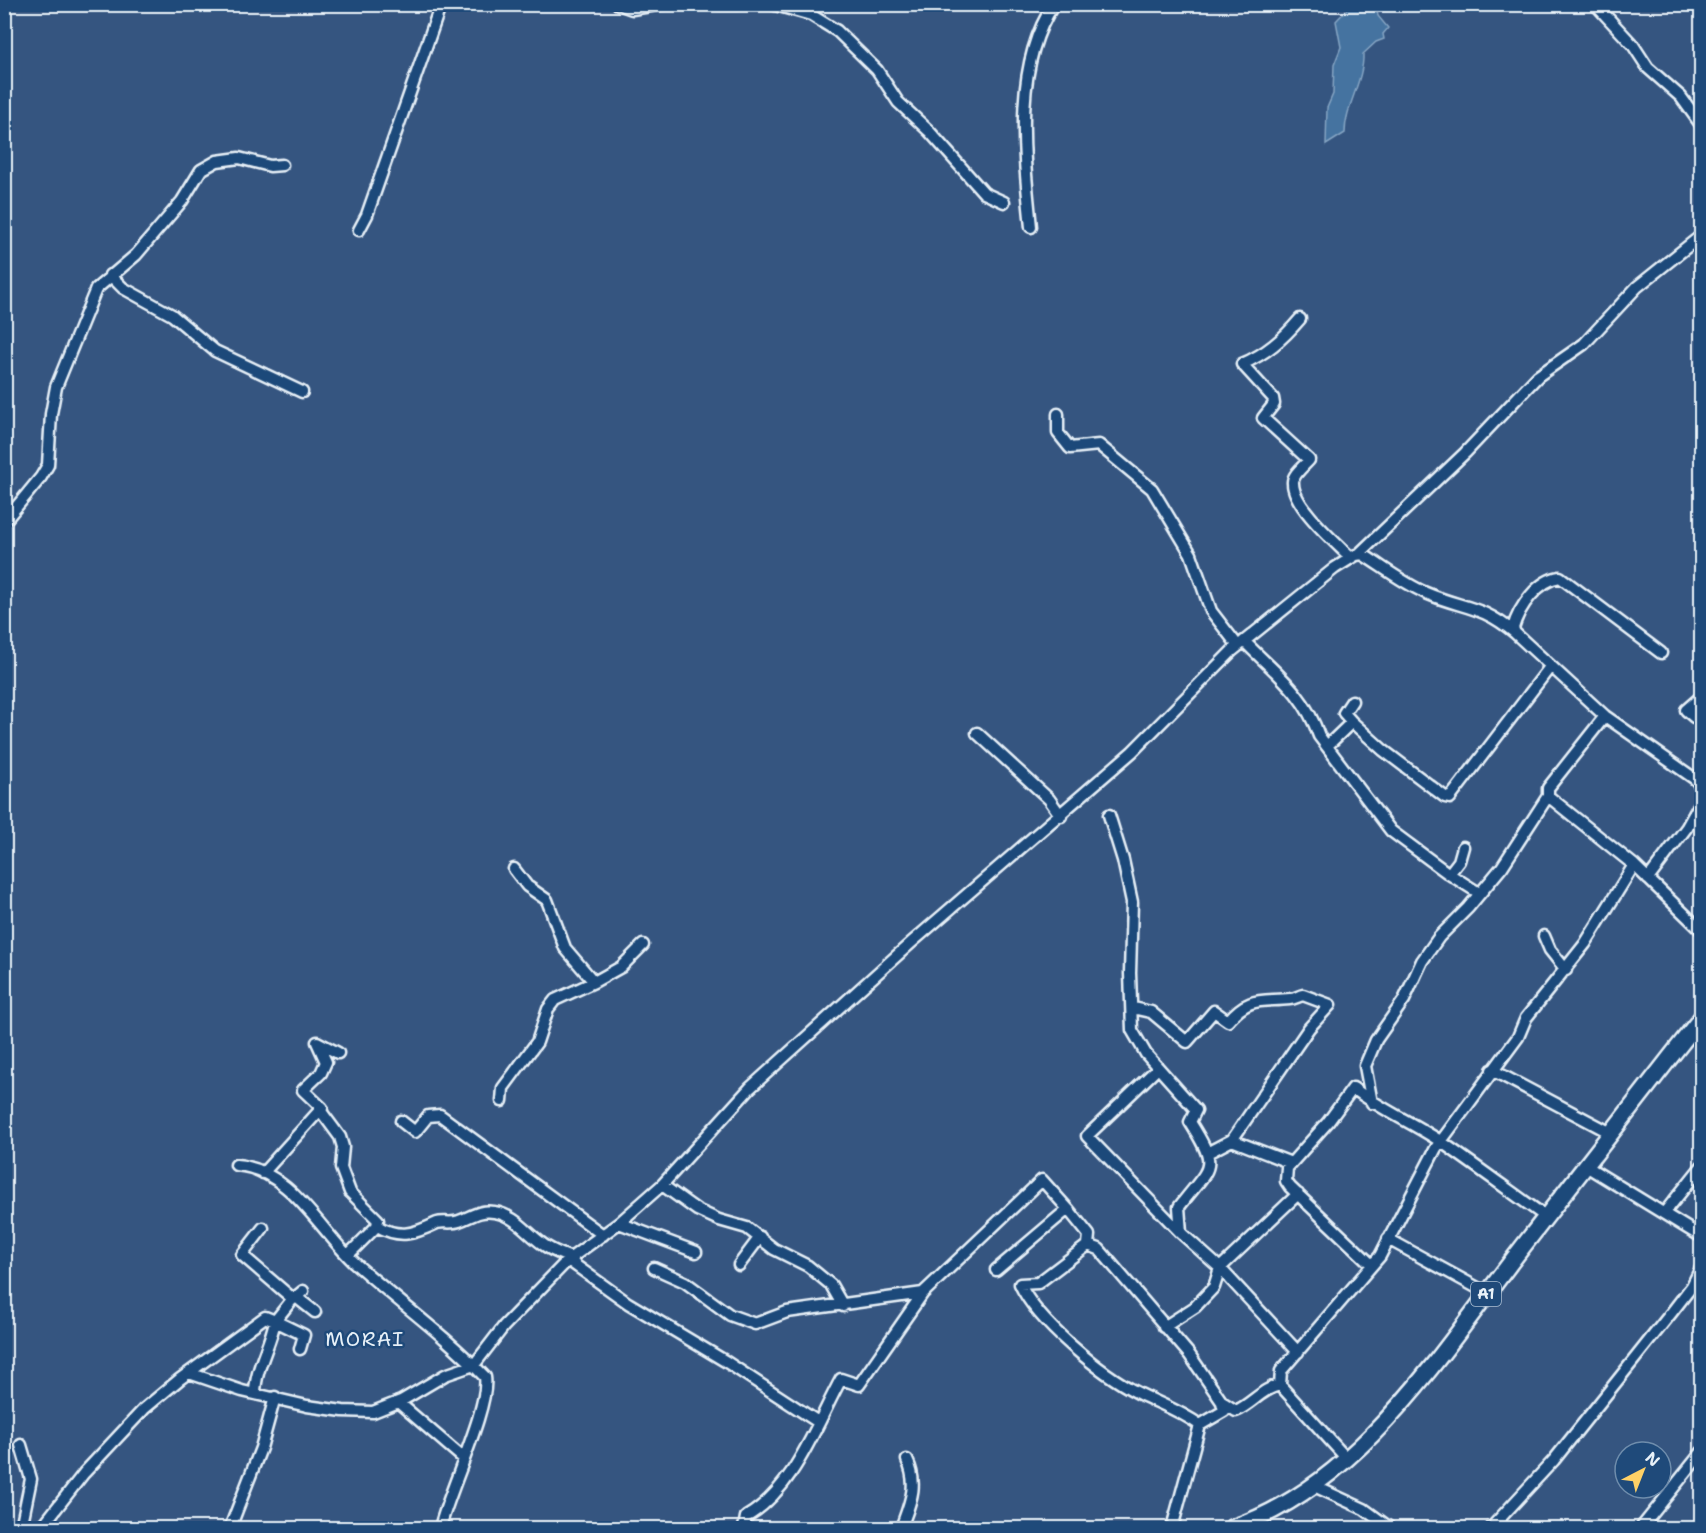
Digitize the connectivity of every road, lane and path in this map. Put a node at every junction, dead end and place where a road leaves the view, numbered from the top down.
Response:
1 (441, 4) edge
2 (618, 4) edge
3 (663, 4) edge
4 (720, 4) edge
5 (738, 4) edge
6 (772, 4) edge
7 (1054, 4) edge
8 (1595, 4) edge
9 (1701, 126) edge
10 (282, 165) dead end
11 (1004, 202) dead end
12 (1031, 227) dead end
13 (358, 230) dead end
14 (1701, 235) edge
15 (110, 275) junction
16 (1300, 319) dead end
17 (302, 392) dead end
18 (1058, 414) dead end
19 (4, 522) edge
20 (1355, 556) junction
21 (1515, 633) junction
22 (1241, 644) junction
23 (1661, 653) dead end
24 (1550, 667) junction
25 (1701, 696) edge
26 (1353, 701) dead end
27 (1605, 716) junction
28 (1694, 717) dead end
29 (1352, 722) junction
30 (977, 733) dead end
31 (1327, 746) junction
32 (1701, 787) edge
33 (1548, 796) junction
34 (1701, 800) edge
35 (1109, 815) dead end
36 (1061, 816) junction
37 (1462, 847) dead end
38 (1634, 865) junction
39 (514, 869) dead end
40 (1449, 874) junction
41 (1648, 879) junction
42 (1479, 893) junction
43 (1701, 931) edge
44 (1544, 936) dead end
45 (643, 945) dead end
46 (1566, 970) junction
47 (594, 982) junction
48 (1133, 1008) junction
49 (1701, 1017) edge
50 (338, 1053) dead end
51 (1158, 1068) junction
52 (1492, 1070) junction
53 (502, 1101) dead end
54 (1372, 1102) junction
55 (320, 1110) junction
56 (401, 1121) dead end
57 (1611, 1133) junction
58 (1232, 1140) junction
59 (1440, 1142) junction
60 (1209, 1152) junction
61 (1291, 1163) junction
62 (236, 1165) dead end
63 (1586, 1166) junction
64 (1701, 1166) edge
65 (263, 1173) junction
66 (662, 1185) junction
67 (1298, 1194) junction
68 (1068, 1209) junction
69 (1665, 1212) junction
70 (1546, 1216) junction
71 (619, 1223) junction
72 (377, 1226) junction
73 (263, 1228) dead end
74 (1181, 1233) junction
75 (603, 1235) junction
76 (760, 1237) junction
77 (1701, 1237) edge
78 (1388, 1239) junction
79 (1088, 1245) junction
80 (696, 1252) dead end
81 (348, 1255) junction
82 (570, 1259) junction
83 (1372, 1264) junction
84 (739, 1265) dead end
85 (1701, 1266) edge
86 (654, 1268) dead end
87 (1220, 1268) junction
88 (996, 1270) dead end
89 (923, 1293) junction
90 (1487, 1293) junction
91 (298, 1296) junction
92 (843, 1306) junction
93 (315, 1312) dead end
94 (275, 1321) junction
95 (1164, 1326) junction
96 (300, 1349) dead end
97 (1298, 1352) junction
98 (474, 1365) junction
99 (189, 1373) junction
100 (1280, 1385) junction
101 (255, 1394) junction
102 (275, 1396) junction
103 (398, 1402) junction
104 (1222, 1402) junction
105 (818, 1422) junction
106 (1200, 1425) junction
107 (21, 1445) dead end
108 (1701, 1452) edge
109 (463, 1458) junction
110 (1347, 1459) junction
111 (907, 1460) dead end
112 (1314, 1486) junction
113 (21, 1528) edge
114 (41, 1528) edge
115 (230, 1528) edge
116 (440, 1528) edge
117 (744, 1528) edge
118 (901, 1528) edge
119 (1172, 1528) edge
120 (1232, 1528) edge
121 (1390, 1528) edge
122 (1491, 1528) edge
123 (1641, 1528) edge

1 - 13 street
2 - 3 street
4 - 5 street
6 - 11 street
7 - 12 street
8 - 9 street
10 - 15 street
14 - 20 street
15 - 17 street
15 - 19 street
16 - 20 street
18 - 22 street
20 - 21 street
20 - 22 street
21 - 23 street
21 - 24 street
22 - 31 street
22 - 36 street
24 - 27 street
24 - 29 street
25 - 28 street
26 - 29 street
27 - 32 street
27 - 33 street
29 - 31 street
30 - 36 street
31 - 40 street
33 - 38 street
33 - 42 street
34 - 41 street
35 - 48 street
36 - 66 street
37 - 40 street
38 - 41 street
38 - 46 street
39 - 47 street
40 - 42 street
41 - 43 street
42 - 54 street
44 - 46 street
45 - 47 street
46 - 52 street
47 - 53 street
48 - 51 street
48 - 58 street
49 - 57 highway, A1
50 - 55 street
51 - 60 street
51 - 74 street
52 - 57 street
52 - 59 street
54 - 59 street
54 - 61 street
55 - 65 street
55 - 72 street
56 - 75 street
57 - 63 highway, A1
58 - 60 street
58 - 61 street
59 - 70 street
59 - 78 street
60 - 74 street
61 - 67 street
62 - 65 street
63 - 69 street
63 - 70 highway, A1
64 - 69 street
65 - 81 street
66 - 71 street
66 - 76 street
67 - 83 street
67 - 87 street
68 - 79 street
68 - 88 street
68 - 89 street
69 - 77 street
70 - 90 highway, A1
71 - 75 street
71 - 80 street
72 - 81 street
72 - 82 street
73 - 91 street
74 - 87 street
75 - 82 street
76 - 84 street
76 - 92 street
78 - 83 street
78 - 90 street
79 - 95 street
79 - 106 street
81 - 98 street
82 - 98 street
82 - 105 street
83 - 97 street
85 - 122 street
86 - 92 street
87 - 95 street
87 - 97 street
89 - 92 street
89 - 105 street
90 - 110 highway, A1
91 - 93 street
91 - 94 street
94 - 96 street
94 - 99 street
94 - 101 street
95 - 104 street
97 - 100 street
98 - 103 street
98 - 109 street
99 - 101 street
99 - 114 street
100 - 104 street
100 - 110 street
101 - 102 street
102 - 103 street
102 - 115 street
103 - 109 street
104 - 106 street
105 - 117 street
106 - 119 street
107 - 113 street
108 - 123 street
109 - 116 street
110 - 112 highway, A1
111 - 118 street
112 - 120 highway, A1
112 - 121 street

